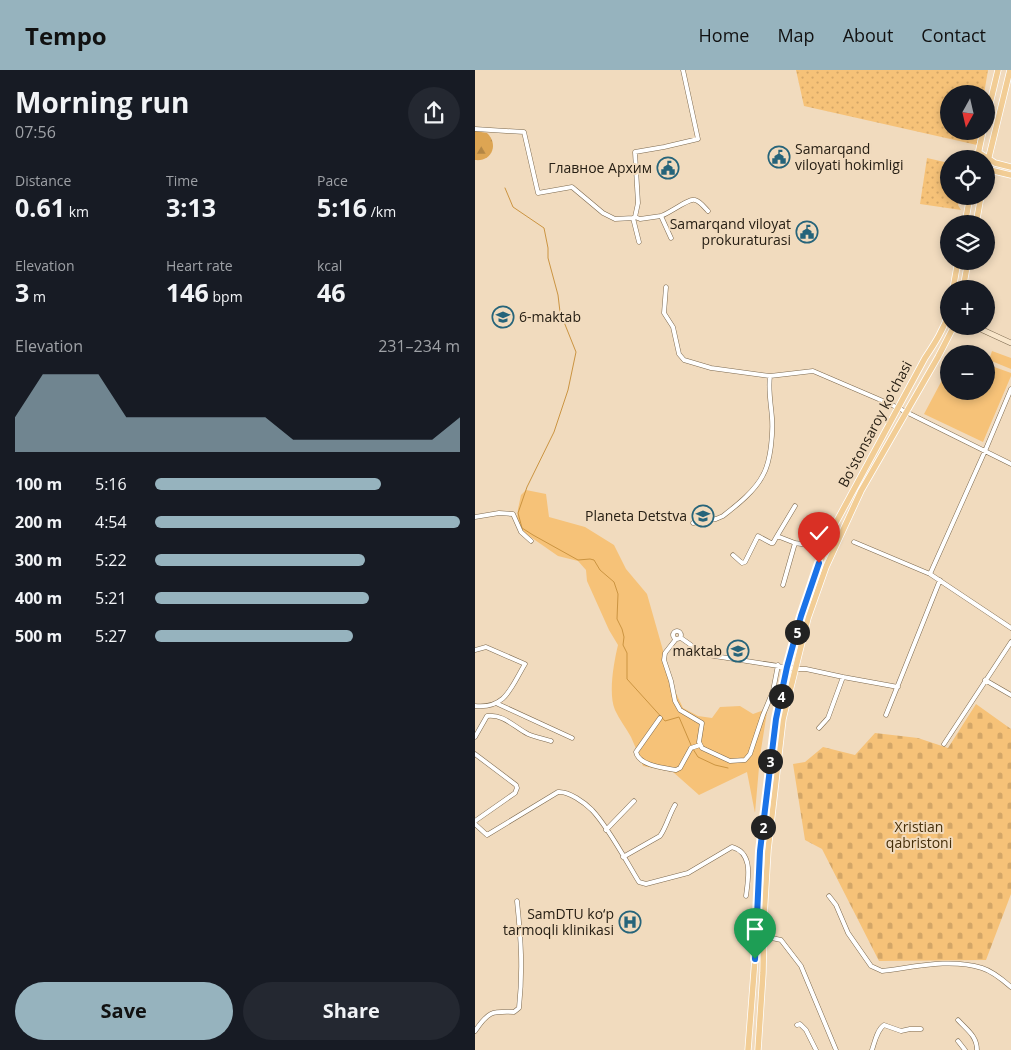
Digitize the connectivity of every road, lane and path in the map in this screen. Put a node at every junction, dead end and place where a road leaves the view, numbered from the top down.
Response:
1 (683, 70) edge
2 (998, 70) edge
3 (1010, 70) edge
4 (994, 85) edge
5 (475, 129) edge
6 (990, 150) edge
7 (995, 163) edge
8 (1011, 167) edge
9 (995, 171) edge
10 (1011, 175) edge
11 (708, 211) dead end
12 (661, 216) junction
13 (634, 217) junction
14 (671, 238) dead end
15 (639, 242) dead end
16 (666, 287) dead end
17 (940, 334) edge
18 (949, 335) edge
19 (994, 335) edge
20 (1011, 343) edge
21 (770, 376) junction
22 (1011, 389) edge
23 (898, 409) junction
24 (908, 414) junction
25 (985, 451) junction
26 (1011, 464) edge
27 (795, 506) dead end
28 (475, 517) edge
29 (693, 523) dead end
30 (833, 528) junction
31 (777, 536) junction
32 (531, 541) dead end
33 (853, 542) dead end
34 (795, 543) junction
35 (733, 556) dead end
36 (930, 574) junction
37 (940, 580) junction
38 (783, 585) dead end
39 (1011, 628) edge
40 (1011, 642) edge
41 (475, 650) edge
42 (778, 665) junction
43 (787, 667) junction
44 (795, 668) junction
45 (843, 677) junction
46 (985, 680) junction
47 (898, 686) junction
48 (1011, 695) edge
49 (496, 704) junction
50 (475, 706) edge
51 (886, 715) dead end
52 (660, 718) dead end
53 (819, 728) dead end
54 (475, 737) edge
55 (572, 738) dead end
56 (551, 741) dead end
57 (944, 744) dead end
58 (700, 745) junction
59 (475, 754) edge
60 (634, 801) dead end
61 (675, 805) dead end
62 (475, 823) edge
63 (606, 830) junction
64 (623, 857) junction
65 (746, 896) dead end
66 (829, 896) dead end
67 (517, 902) dead end
68 (772, 938) dead end
69 (1011, 987) edge
70 (958, 1020) dead end
71 (797, 1025) dead end
72 (921, 1029) dead end
73 (475, 1031) edge
74 (958, 1040) dead end
75 (748, 1050) edge
76 (758, 1050) edge
77 (816, 1050) edge
78 (836, 1050) edge
79 (872, 1050) edge
80 (965, 1050) edge
81 (977, 1050) edge

1 - 13 street
2 - 4 main road
3 - 6 main road
5 - 13 street
7 - 8 main road
9 - 10 main road
11 - 12 street
12 - 13 street
12 - 14 street
13 - 15 street
16 - 21 street
17 - 23 main road, Bo'stonsaroy ko'chasi
18 - 24 main road, Bo'stonsaroy ko'chasi
19 - 20 main road
21 - 23 street
21 - 29 street
22 - 25 street
23 - 24 street
23 - 30 main road, Bo'stonsaroy ko'chasi
24 - 25 street
24 - 44 main road, Bo'stonsaroy ko'chasi
25 - 26 street
25 - 36 street
27 - 31 street
28 - 32 street
30 - 34 street
30 - 43 main road, Bo'stonsaroy ko'chasi
31 - 34 street
31 - 35 street
33 - 36 street
34 - 38 street
36 - 37 street
37 - 39 street
37 - 47 street
40 - 46 street
41 - 49 street
42 - 43 street
42 - 58 street
42 - 58 street
43 - 44 street
43 - 75 main road, Bo'stonsaroy ko'chasi
44 - 45 street
44 - 76 main road, Bo'stonsaroy ko'chasi
45 - 47 street
45 - 53 street
46 - 48 street
46 - 57 street
47 - 51 street
49 - 50 street
49 - 55 street
52 - 58 street
54 - 56 street
59 - 62 street
60 - 63 street
61 - 64 street
62 - 63 street
63 - 64 street
64 - 65 street
66 - 69 street
67 - 73 street
68 - 78 street
70 - 81 street
71 - 77 street
72 - 79 street
74 - 80 street

